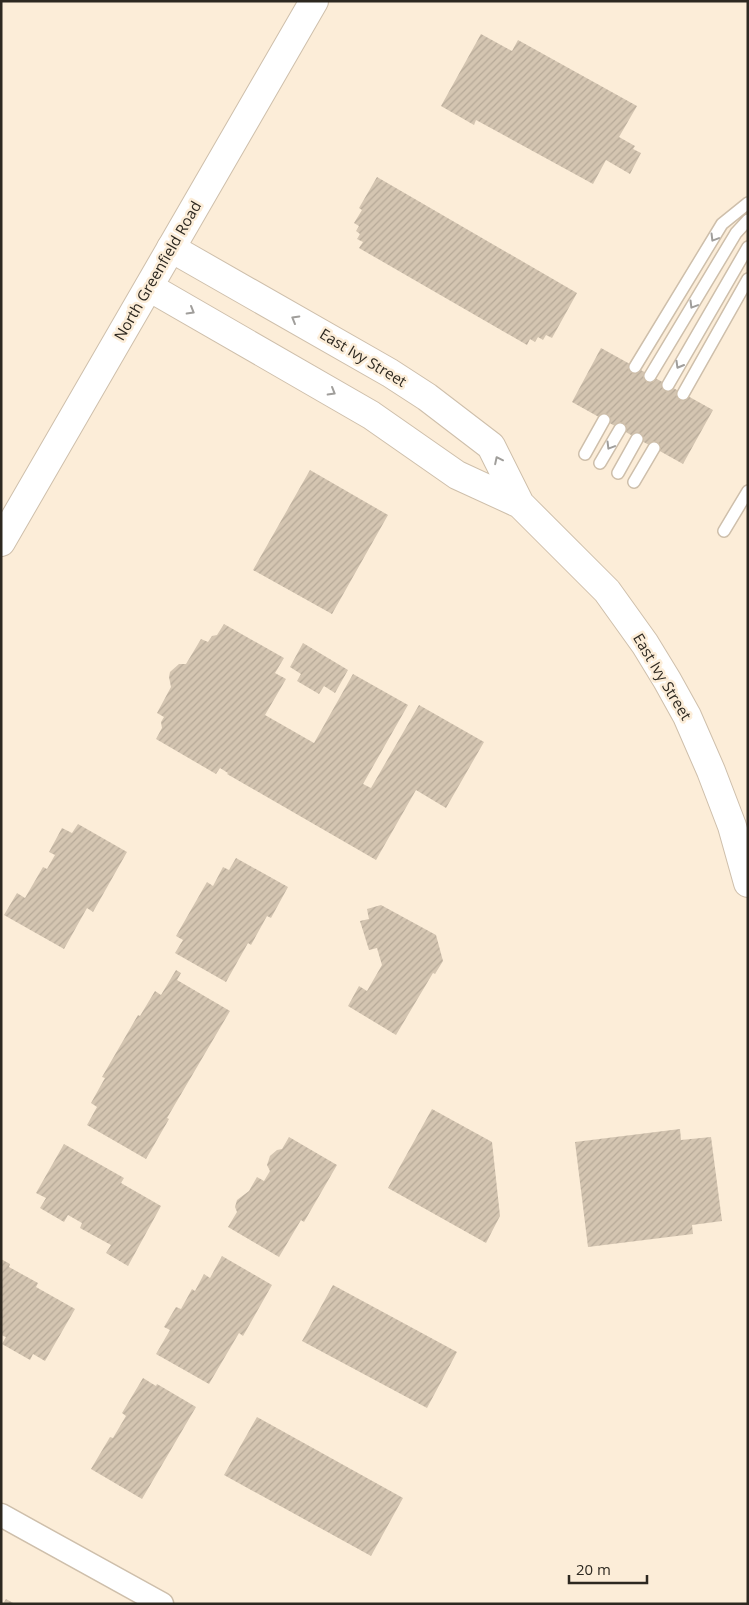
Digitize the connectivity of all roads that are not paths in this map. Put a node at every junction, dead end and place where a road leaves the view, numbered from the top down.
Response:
1 (314, 1) edge
2 (748, 203) edge
3 (748, 220) edge
4 (748, 247) edge
5 (171, 248) junction
6 (748, 279) edge
7 (149, 287) junction
8 (635, 367) dead end
9 (650, 376) dead end
10 (668, 385) dead end
11 (683, 394) dead end
12 (604, 420) dead end
13 (620, 429) dead end
14 (637, 439) dead end
15 (654, 448) dead end
16 (585, 454) dead end
17 (600, 463) dead end
18 (618, 473) dead end
19 (634, 482) dead end
20 (748, 491) edge
21 (520, 504) junction
22 (724, 531) dead end
23 (1, 542) edge
24 (740, 822) edge
25 (748, 883) edge
26 (1, 1515) edge
27 (128, 1596) edge
28 (162, 1604) edge

1 - 5 street, North Greenfield Road
2 -> 8 lane
3 -> 9 lane
4 -> 10 lane
5 - 7 street, North Greenfield Road
21 -> 5 street, East Ivy Street
6 - 11 lane
7 -> 21 street, East Ivy Street
7 - 23 street, North Greenfield Road
12 - 16 lane
13 -> 17 lane
14 - 18 lane
15 - 19 lane
20 - 22 lane
21 - 24 street, East Ivy Street
24 - 25 street, East Ivy Street
26 - 27 street
27 - 28 street

